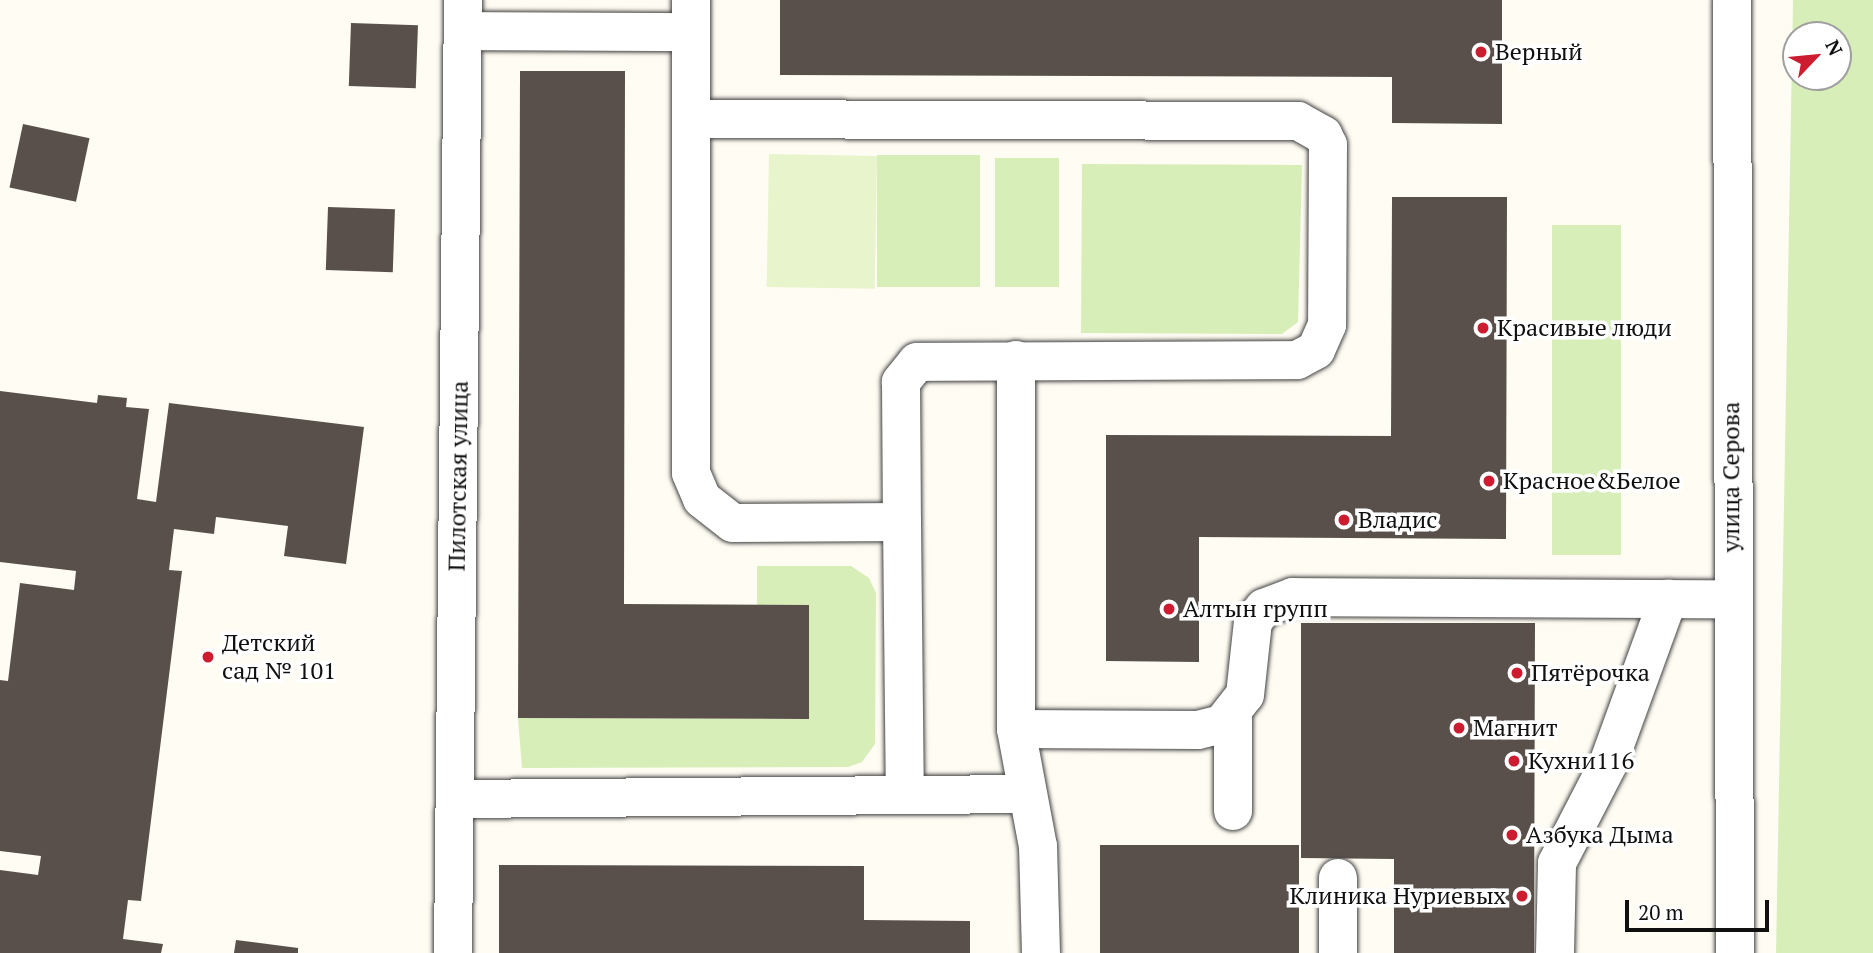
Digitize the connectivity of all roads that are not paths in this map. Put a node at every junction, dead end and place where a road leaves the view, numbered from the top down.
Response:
1 (1732, 0) edge
2 (463, 15) edge
3 (691, 16) edge
4 (691, 118) junction
5 (1016, 359) junction
6 (902, 522) junction
7 (1668, 599) junction
8 (1730, 599) junction
9 (1233, 716) junction
10 (1016, 729) junction
11 (1027, 794) junction
12 (905, 795) junction
13 (455, 799) junction
14 (1233, 811) dead end
15 (1338, 878) dead end
16 (453, 953) edge
17 (1041, 953) edge
18 (1338, 953) edge
19 (1555, 953) edge
20 (1735, 953) edge

1 - 8 street, улица Серова
2 - 3 street
2 - 13 street, Пилотская улица
3 - 4 street
4 - 5 street
4 - 6 street
5 - 6 street
5 - 10 street
6 - 12 street
7 - 8 street
7 - 9 street
7 - 19 street
8 - 20 street, улица Серова
9 - 10 street
9 - 14 street
10 - 11 street
11 - 12 street
11 - 17 street
12 - 13 street
13 - 16 street, Пилотская улица
15 - 18 street

